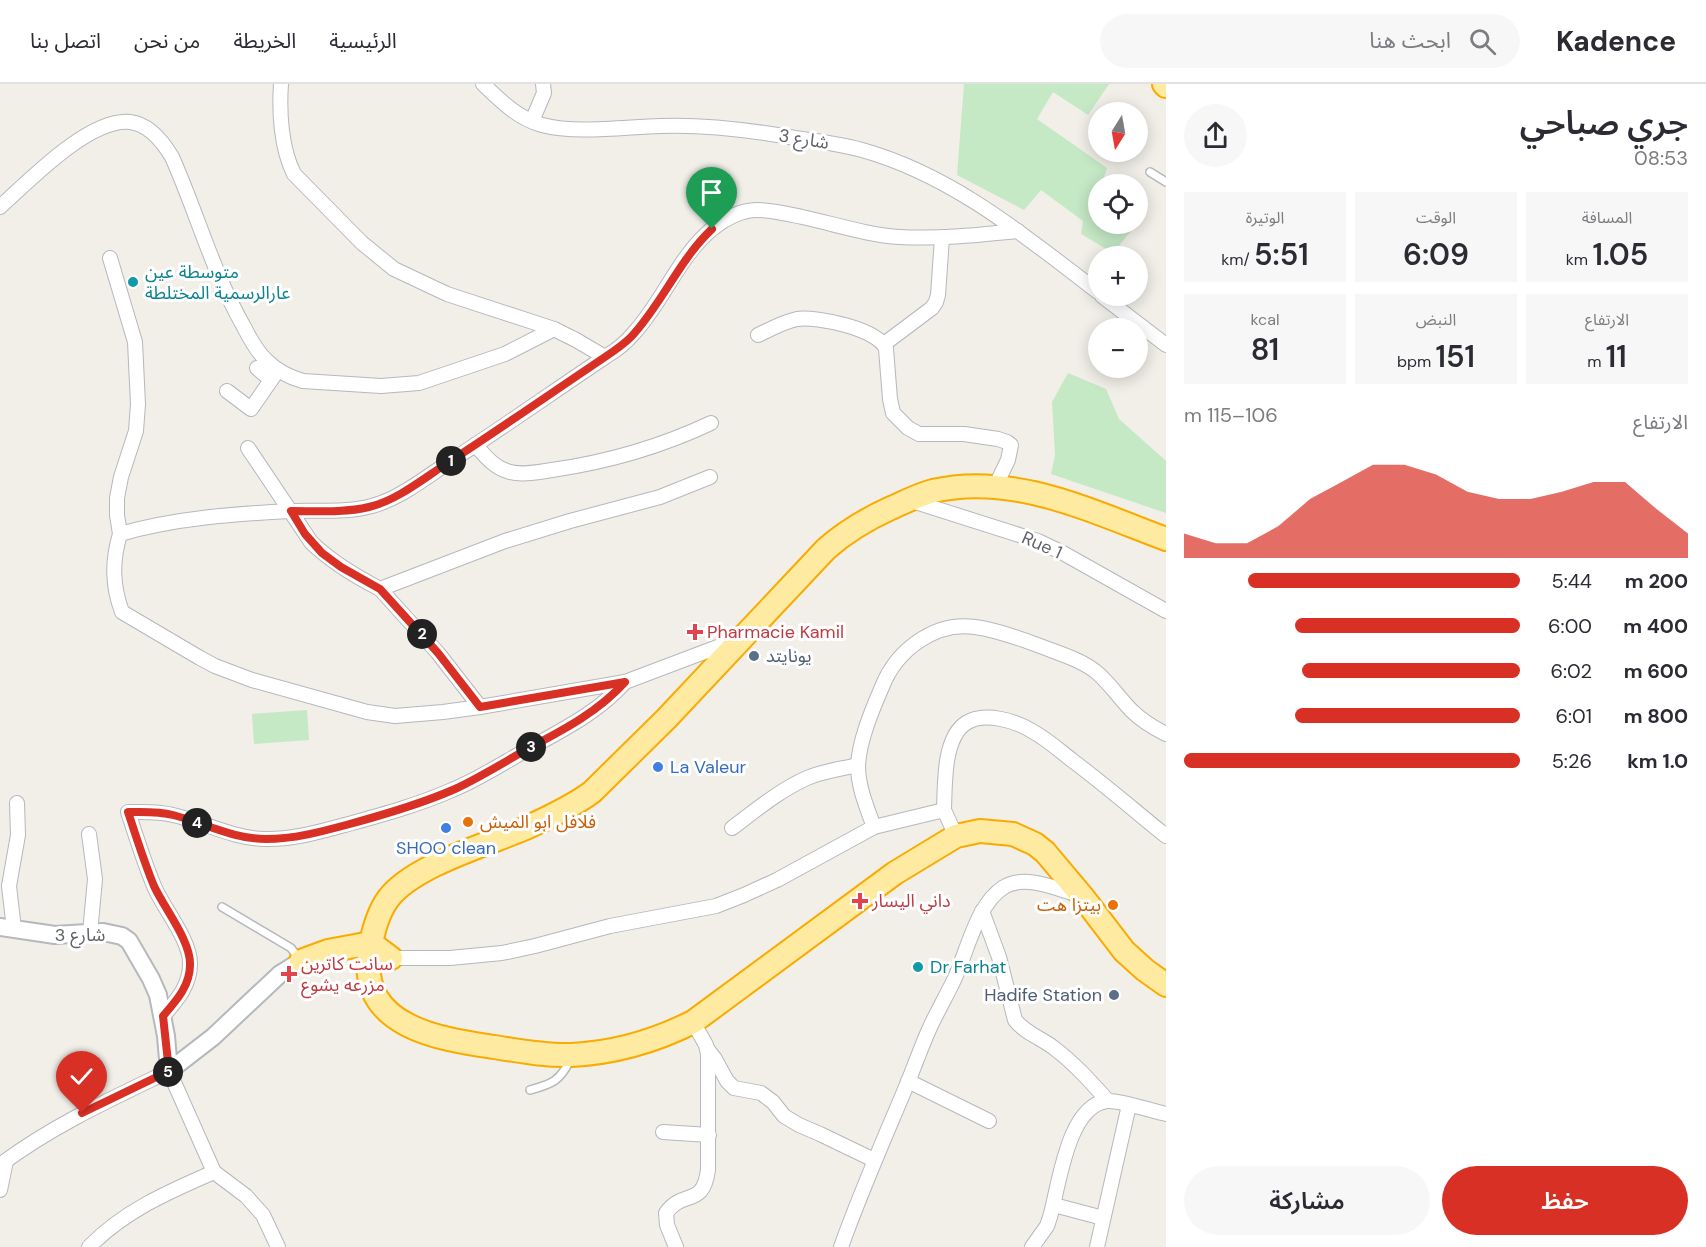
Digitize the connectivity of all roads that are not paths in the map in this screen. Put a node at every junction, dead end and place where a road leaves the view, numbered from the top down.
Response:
1 (281, 84) edge
2 (483, 84) edge
3 (543, 84) edge
4 (532, 121) junction
5 (1150, 172) dead end
6 (1166, 182) edge
7 (0, 207) edge
8 (1018, 231) junction
9 (942, 238) junction
10 (110, 258) dead end
11 (1088, 284) edge
12 (1115, 306) edge
13 (554, 329) junction
14 (758, 335) dead end
15 (884, 344) junction
16 (1166, 345) edge
17 (605, 357) junction
18 (257, 368) dead end
19 (274, 375) junction
20 (227, 392) dead end
21 (711, 423) dead end
22 (475, 445) junction
23 (248, 448) dead end
24 (710, 477) dead end
25 (995, 487) junction
26 (909, 500) junction
27 (291, 511) junction
28 (120, 534) junction
29 (1166, 539) edge
30 (380, 589) junction
31 (1166, 611) edge
32 (743, 637) junction
33 (625, 682) junction
34 (480, 707) junction
35 (1166, 734) edge
36 (858, 765) junction
37 (17, 803) dead end
38 (944, 810) junction
39 (732, 828) dead end
40 (874, 828) junction
41 (89, 834) dead end
42 (1164, 834) edge
43 (956, 836) junction
44 (1082, 896) junction
45 (222, 907) dead end
46 (982, 910) junction
47 (7, 928) edge
48 (90, 933) junction
49 (369, 953) junction
50 (390, 958) joint
51 (301, 961) junction
52 (1166, 984) edge
53 (163, 1016) junction
54 (693, 1022) junction
55 (707, 1050) junction
56 (572, 1055) junction
57 (169, 1071) junction
58 (908, 1081) junction
59 (530, 1090) dead end
60 (1108, 1101) junction
61 (1129, 1105) junction
62 (1166, 1114) edge
63 (989, 1120) dead end
64 (663, 1132) dead end
65 (709, 1135) junction
66 (874, 1160) junction
67 (3, 1163) edge
68 (214, 1172) junction
69 (0, 1190) edge
70 (1054, 1205) junction
71 (1103, 1218) junction
72 (88, 1247) edge
73 (278, 1247) edge
74 (676, 1247) edge
75 (841, 1247) edge
76 (1032, 1247) edge
77 (1097, 1247) edge

1 - 13 street
2 - 4 street, شارع 3
3 - 4 street
4 - 8 street, شارع 3
5 - 6 lane
7 - 19 street
8 - 9 street
8 - 11 street, شارع 3
9 - 15 street
9 - 17 street
10 - 28 street
12 - 16 street
13 - 17 street
13 - 19 street
14 - 15 street
15 - 25 street
17 - 22 street
18 - 19 street
19 - 20 street
21 - 22 street
22 - 27 street
23 - 27 street
24 - 30 street
25 - 26 highway
25 - 29 highway
26 - 31 street, Rue 1
26 - 32 highway
27 - 28 street
27 - 30 street
28 - 34 street
30 - 34 street
32 - 33 street
32 - 49 highway
33 - 34 street
33 - 53 street
35 - 36 street
36 - 39 street
36 - 40 street
37 - 47 street
38 - 40 street
38 - 42 street
38 - 43 street
40 - 50 street
41 - 48 street
43 - 44 highway
43 - 54 highway
44 - 46 street
44 - 52 highway
45 - 51 lane
46 - 58 street
46 - 60 street
47 - 48 street, شارع 3
48 - 53 street, شارع 3
49 - 50 highway
49 - 51 highway
49 - 56 highway
51 - 57 street
53 - 57 street, شارع 3
54 - 55 street
54 - 56 highway
55 - 65 street
55 - 66 street
56 - 59 lane
57 - 67 street
57 - 68 street
58 - 63 street
58 - 66 street
60 - 61 street
60 - 70 street
61 - 62 street
61 - 71 street
64 - 65 street
65 - 74 street
66 - 75 street
67 - 69 street
68 - 72 street
68 - 73 street
70 - 71 street
70 - 76 street
71 - 77 street

